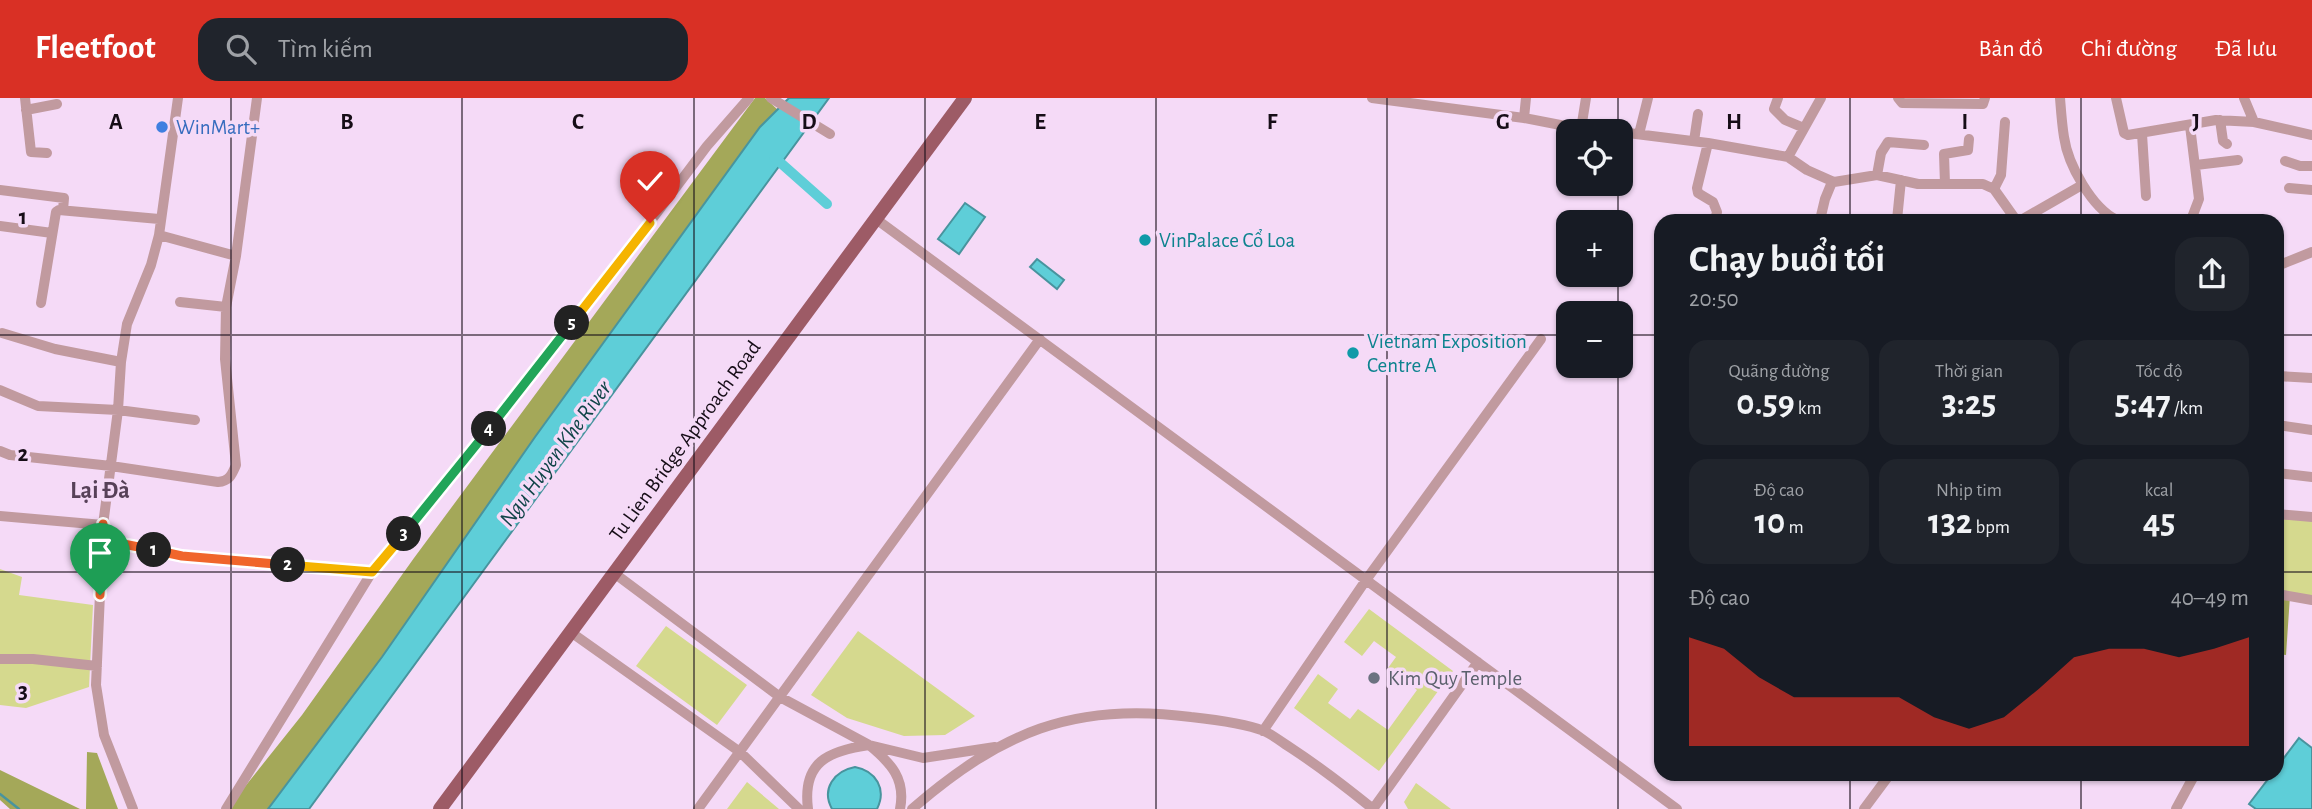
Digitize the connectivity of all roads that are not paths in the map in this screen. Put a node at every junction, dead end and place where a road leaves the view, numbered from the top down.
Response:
1 (178, 98) edge
2 (257, 98) edge
3 (749, 98) edge
4 (965, 98) edge
5 (1372, 98) edge
6 (1526, 98) edge
7 (1586, 98) edge
8 (1648, 98) edge
9 (1778, 98) edge
10 (1821, 98) edge
11 (1898, 98) edge
12 (1985, 98) edge
13 (2060, 98) edge
14 (2116, 98) edge
15 (2244, 98) edge
16 (772, 99) edge
17 (26, 104) edge
18 (57, 104) dead end
19 (1698, 114) dead end
20 (1524, 118) junction
21 (1583, 119) edge
22 (2220, 120) junction
23 (2005, 122) dead end
24 (2254, 122) junction
25 (1556, 125) edge
26 (2190, 126) junction
27 (1804, 128) junction
28 (1633, 133) edge
29 (830, 134) dead end
30 (1639, 134) junction
31 (2142, 134) junction
32 (2312, 135) edge
33 (1969, 139) dead end
34 (1694, 141) junction
35 (1708, 143) junction
36 (2227, 144) dead end
37 (1924, 145) dead end
38 (47, 153) dead end
39 (1788, 157) junction
40 (2238, 160) dead end
41 (2284, 162) dead end
42 (2196, 165) junction
43 (2312, 166) edge
44 (1877, 174) junction
45 (1901, 180) junction
46 (1832, 182) junction
47 (1945, 184) junction
48 (2082, 185) junction
49 (2288, 188) dead end
50 (1994, 189) junction
51 (0, 190) edge
52 (2312, 190) edge
53 (2146, 196) dead end
54 (63, 210) junction
55 (1716, 214) edge
56 (1821, 214) edge
57 (1898, 214) edge
58 (2017, 214) edge
59 (2032, 214) edge
60 (2109, 214) edge
61 (2193, 214) edge
62 (159, 219) junction
63 (876, 219) junction
64 (0, 226) edge
65 (52, 233) junction
66 (159, 234) junction
67 (2312, 252) edge
68 (236, 256) junction
69 (2284, 263) edge
70 (180, 302) dead end
71 (41, 303) dead end
72 (226, 307) junction
73 (2, 334) dead end
74 (1040, 339) junction
75 (1541, 339) dead end
76 (121, 362) junction
77 (2284, 376) edge
78 (2312, 378) edge
79 (0, 390) edge
80 (118, 410) junction
81 (195, 420) dead end
82 (2284, 426) edge
83 (2312, 430) edge
84 (0, 451) edge
85 (111, 466) junction
86 (2284, 474) edge
87 (2312, 477) edge
88 (2284, 515) edge
89 (0, 516) edge
90 (2312, 517) edge
91 (103, 524) junction
92 (372, 572) junction
93 (614, 573) junction
94 (1366, 580) junction
95 (2284, 595) edge
96 (2312, 600) edge
97 (572, 633) junction
98 (0, 659) edge
99 (1478, 662) junction
100 (97, 666) junction
101 (780, 697) junction
102 (1263, 731) junction
103 (869, 745) junction
104 (998, 746) junction
105 (740, 752) junction
106 (1885, 781) edge
107 (2191, 781) edge
108 (133, 809) edge
109 (226, 809) edge
110 (440, 809) edge
111 (698, 809) edge
112 (799, 809) edge
113 (808, 809) edge
114 (900, 809) edge
115 (912, 809) edge
116 (1373, 809) edge
117 (1677, 809) edge
118 (1864, 809) edge
119 (2176, 809) edge

1 - 62 street
2 - 68 street
3 - 92 street
4 - 63 main road, Tu Lien Bridge Approach Road
5 - 20 street
6 - 20 street
7 - 21 street
8 - 30 street
9 - 27 street
10 - 27 street
11 - 12 street
13 - 48 street
14 - 31 street
15 - 24 street
16 - 29 street
17 - 18 street
17 - 38 street
19 - 34 street
20 - 25 street
22 - 24 street
22 - 26 street
22 - 36 street
23 - 50 street
24 - 32 street
26 - 31 street
26 - 42 street
27 - 39 street
28 - 30 street
30 - 34 street
31 - 53 street
33 - 47 street
34 - 35 street
35 - 39 street
35 - 55 street
37 - 44 street
39 - 46 street
40 - 42 street
41 - 43 street
42 - 61 street
44 - 45 street
44 - 46 street
45 - 47 street
45 - 57 street
46 - 56 street
47 - 50 street
48 - 59 street
48 - 60 street
49 - 52 street
50 - 58 street
51 - 54 street
54 - 62 street
54 - 65 street
62 - 66 street
63 - 74 street
63 - 93 main road, Tu Lien Bridge Approach Road
64 - 65 street
65 - 71 street
66 - 68 street
66 - 76 street
67 - 69 street
68 - 72 street
70 - 72 street
72 - 85 street
73 - 76 street
74 - 94 street
74 - 101 street
75 - 94 street
76 - 80 street
77 - 78 street
79 - 80 street
80 - 81 street
80 - 85 street
82 - 83 street
84 - 85 street
85 - 91 street
86 - 87 street
88 - 90 street
89 - 91 street
91 - 92 street
91 - 100 street
92 - 109 street
93 - 97 main road, Tu Lien Bridge Approach Road
93 - 101 street
94 - 99 street
94 - 102 street
95 - 96 street
97 - 105 street
97 - 110 main road, Tu Lien Bridge Approach Road
98 - 100 street
99 - 116 street
99 - 117 street
100 - 108 street
101 - 103 street
101 - 105 street
102 - 104 street
102 - 116 street
103 - 104 street
103 - 113 street
103 - 114 street
104 - 115 street
105 - 111 street
105 - 112 street
106 - 118 street
107 - 119 street

